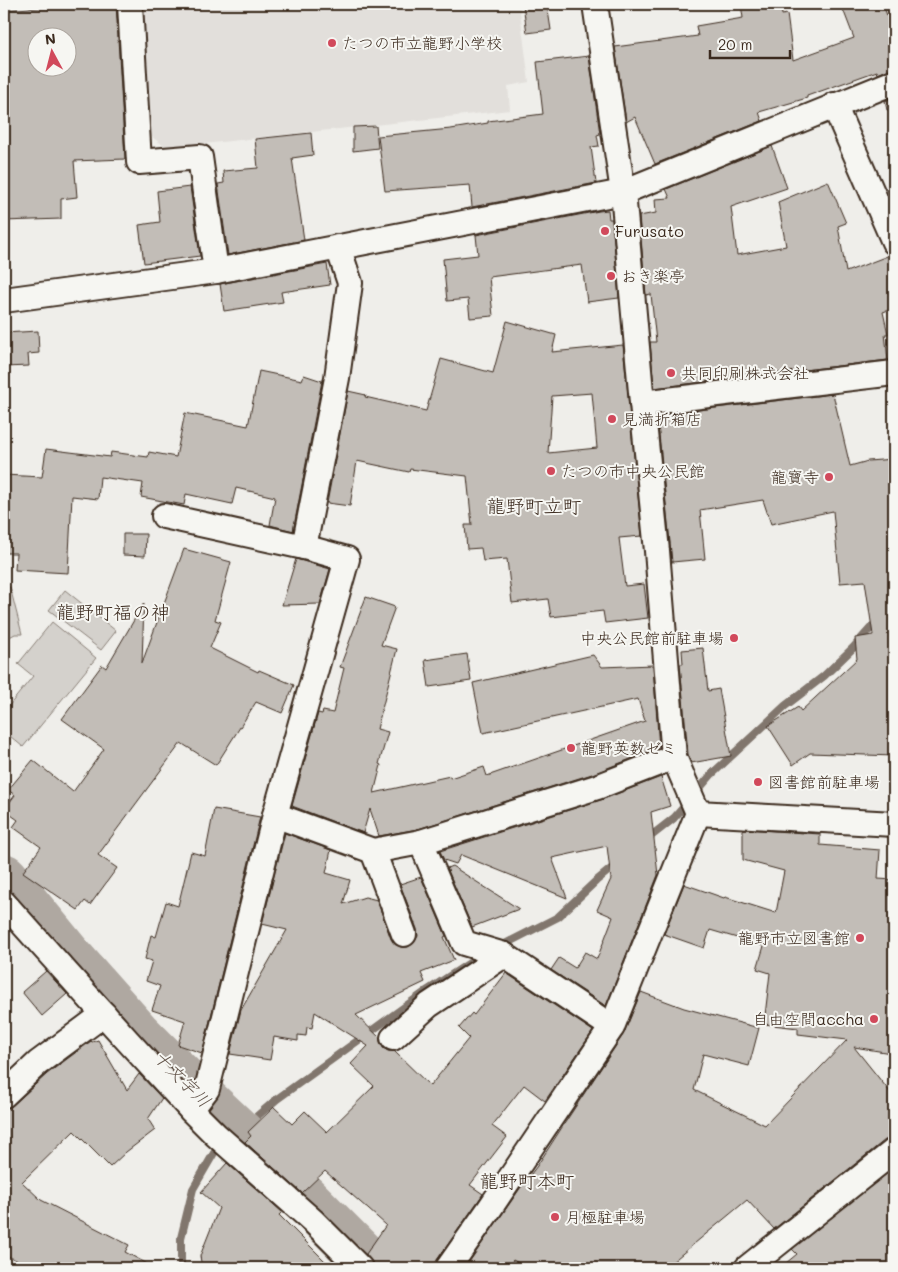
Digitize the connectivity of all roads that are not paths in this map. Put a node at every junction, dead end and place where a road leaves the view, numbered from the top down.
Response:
1 (130, 4) edge
2 (596, 4) edge
3 (894, 82) edge
4 (834, 105) junction
5 (623, 192) junction
6 (894, 242) edge
7 (338, 247) junction
8 (216, 271) junction
9 (4, 300) edge
10 (894, 373) edge
11 (642, 403) junction
12 (164, 516) dead end
13 (304, 547) junction
14 (674, 757) junction
15 (698, 813) junction
16 (275, 815) junction
17 (894, 824) edge
18 (421, 842) junction
19 (373, 851) junction
20 (5, 906) edge
21 (404, 934) dead end
22 (504, 955) junction
23 (104, 1014) junction
24 (612, 1027) junction
25 (393, 1038) dead end
26 (4, 1095) edge
27 (191, 1110) junction
28 (894, 1151) edge
29 (360, 1268) edge
30 (448, 1268) edge
31 (747, 1268) edge

1 - 8 street
2 - 5 street
3 - 4 street
4 - 5 street
4 - 6 street
5 - 7 street
5 - 11 street
7 - 8 street
7 - 13 street
8 - 9 street
10 - 11 street
11 - 14 street
12 - 13 street
13 - 16 street
14 - 15 street
14 - 18 street
15 - 17 street
15 - 24 street
16 - 19 street
16 - 27 street
18 - 19 street
18 - 22 street
19 - 21 street
20 - 23 street
22 - 24 street
22 - 25 street
23 - 26 street
23 - 27 street
24 - 30 street
27 - 29 street
28 - 31 street

